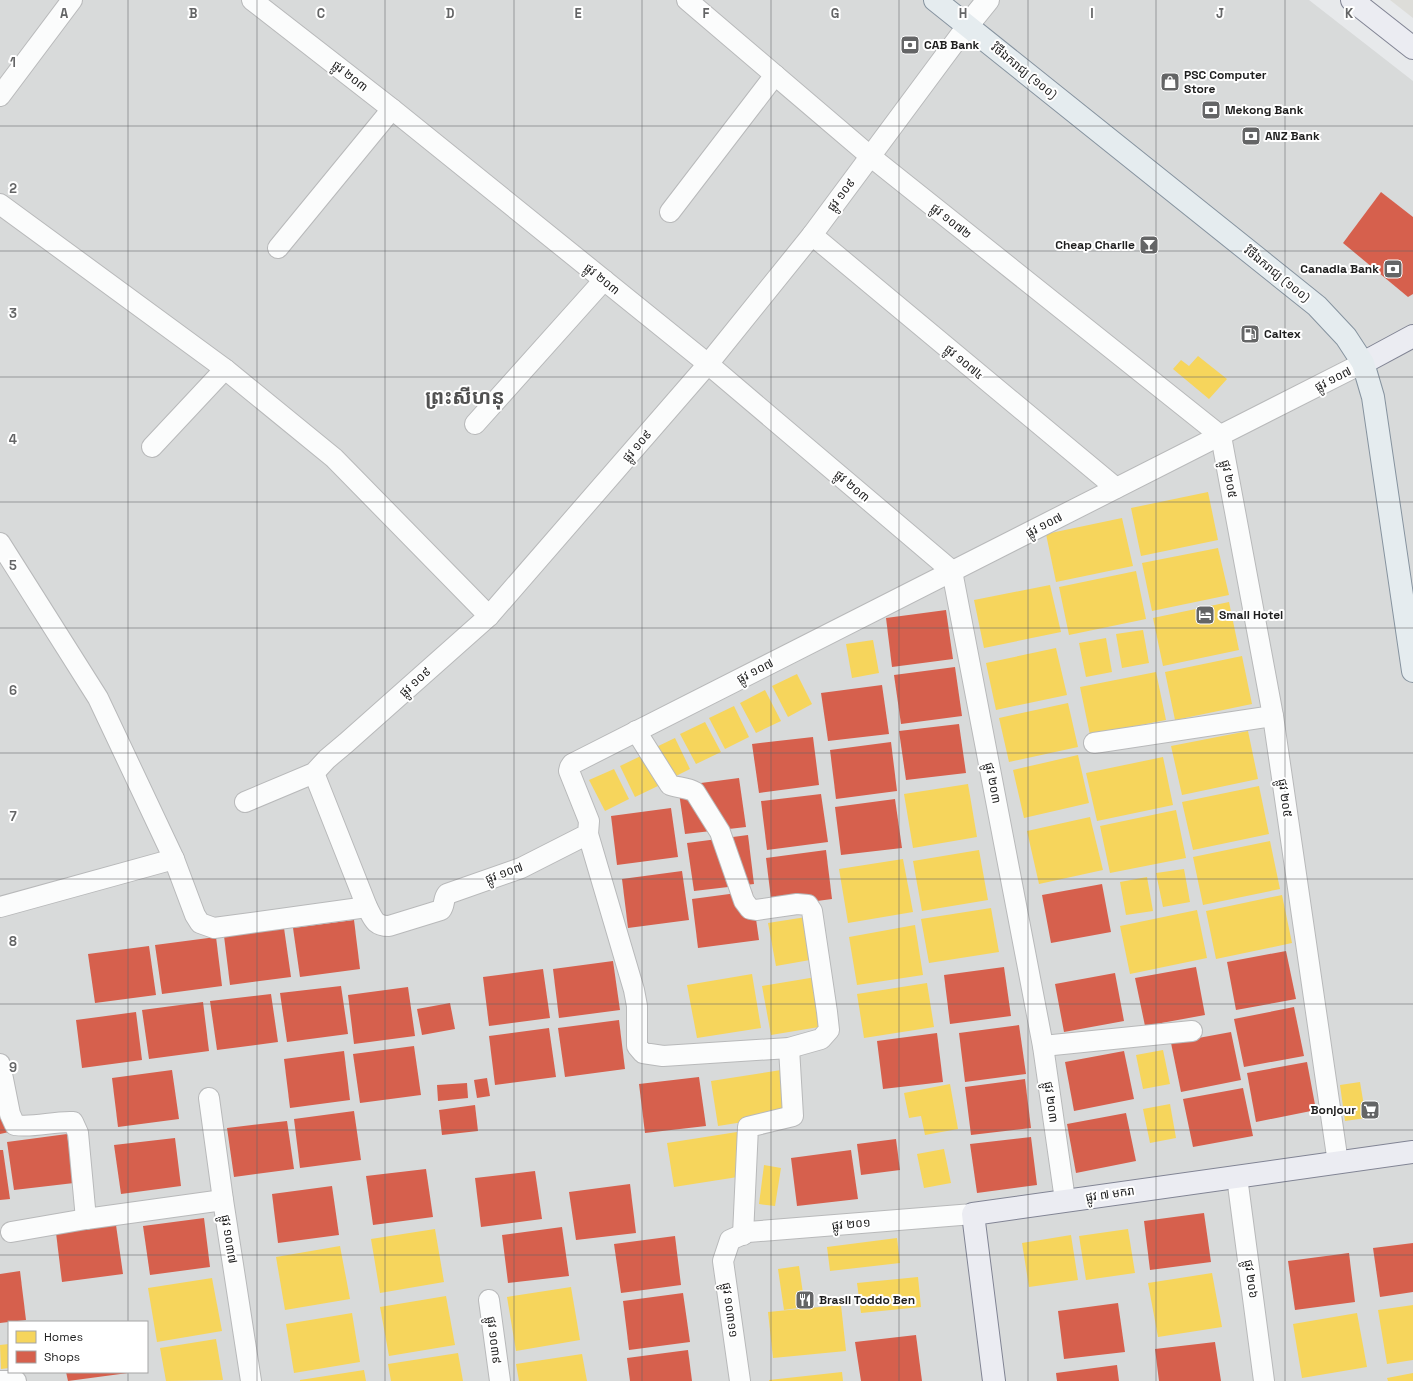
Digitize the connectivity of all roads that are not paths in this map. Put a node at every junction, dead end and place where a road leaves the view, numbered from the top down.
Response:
1 (72, 0) edge
2 (252, 0) edge
3 (687, 0) edge
4 (935, 0) edge
5 (988, 0) edge
6 (1352, 0) edge
7 (967, 26) junction
8 (1413, 48) edge
9 (775, 75) junction
10 (0, 96) edge
11 (392, 108) junction
12 (870, 156) junction
13 (0, 204) edge
14 (670, 212) dead end
15 (812, 235) junction
16 (278, 248) dead end
17 (604, 280) junction
18 (1413, 336) edge
19 (1364, 363) junction
20 (708, 364) junction
21 (225, 369) junction
22 (475, 424) dead end
23 (1220, 436) junction
24 (152, 448) dead end
25 (1116, 488) junction
26 (0, 543) edge
27 (952, 571) junction
28 (489, 616) junction
29 (1413, 671) edge
30 (1273, 716) junction
31 (636, 731) junction
32 (1094, 743) dead end
33 (314, 773) junction
34 (245, 802) dead end
35 (588, 834) junction
36 (174, 859) junction
37 (0, 907) edge
38 (366, 907) junction
39 (1192, 1031) dead end
40 (1043, 1046) junction
41 (789, 1048) junction
42 (0, 1064) edge
43 (209, 1098) dead end
44 (1413, 1152) edge
45 (1338, 1163) junction
46 (1237, 1177) junction
47 (223, 1200) junction
48 (1065, 1200) junction
49 (973, 1214) junction
50 (86, 1219) junction
51 (11, 1232) dead end
52 (737, 1237) junction
53 (489, 1300) dead end
54 (0, 1381) edge
55 (16, 1381) edge
56 (250, 1381) edge
57 (500, 1381) edge
58 (740, 1381) edge
59 (994, 1381) edge
60 (1264, 1381) edge

1 - 10 street
2 - 11 street, ផ្លូវ ២០៣
3 - 9 street, ផ្លូវ ១០៧២
4 - 7 main road, វិថីឯករាជ្យ (១០០)
5 - 7 street
6 - 8 main road
7 - 12 street, ផ្លូវ ១០៩
7 - 19 main road, វិថីឯករាជ្យ (១០០)
9 - 12 street, ផ្លូវ ១០៧២
9 - 14 street
11 - 16 street
11 - 17 street, ផ្លូវ ២០៣
12 - 15 street, ផ្លូវ ១០៩
12 - 23 street, ផ្លូវ ១០៧២
13 - 21 street
15 - 20 street, ផ្លូវ ១០៩
15 - 25 street, ផ្លូវ ១០៧៤
17 - 20 street, ផ្លូវ ២០៣
17 - 22 street
18 - 19 main road
19 - 23 street, ផ្លូវ ១០៧
19 - 29 main road, វិថីឯករាជ្យ (១០០)
20 - 27 street, ផ្លូវ ២០៣
20 - 28 street, ផ្លូវ ១០៩
21 - 24 street
21 - 28 street
23 - 25 street, ផ្លូវ ១០៧
23 - 30 street, ផ្លូវ ២០៥
25 - 27 street, ផ្លូវ ១០៧
26 - 36 street
27 - 31 street, ផ្លូវ ១០៧
27 - 40 street, ផ្លូវ ២០៣
28 - 33 street, ផ្លូវ ១០៩
30 - 32 street
30 - 45 street, ផ្លូវ ២០៥
31 - 35 street, ផ្លូវ ១០៧
31 - 41 street
33 - 34 street, ផ្លូវ ១០៩
33 - 38 street, ផ្លូវ ១០៧
35 - 38 street, ផ្លូវ ១០៧
35 - 41 street
36 - 37 street
36 - 38 street
39 - 40 street
40 - 48 street, ផ្លូវ ២០៣
41 - 52 street, ផ្លូវ ១០៣១១
42 - 50 street
43 - 47 street, ផ្លូវ ១០៣៧
44 - 45 main road, ផ្លូវ ៧ មករា
45 - 46 main road, ផ្លូវ ៧ មករា
46 - 48 main road, ផ្លូវ ៧ មករា
46 - 60 street, ផ្លូវ ២០៦
47 - 50 street
47 - 56 street, ផ្លូវ ១០៣៧
48 - 49 main road, ផ្លូវ ៧ មករា
49 - 52 street, ផ្លូវ ២០១
49 - 59 main road
50 - 51 street
52 - 58 street, ផ្លូវ ១០៣១១
53 - 57 street, ផ្លូវ ១០៣៩
54 - 55 street

